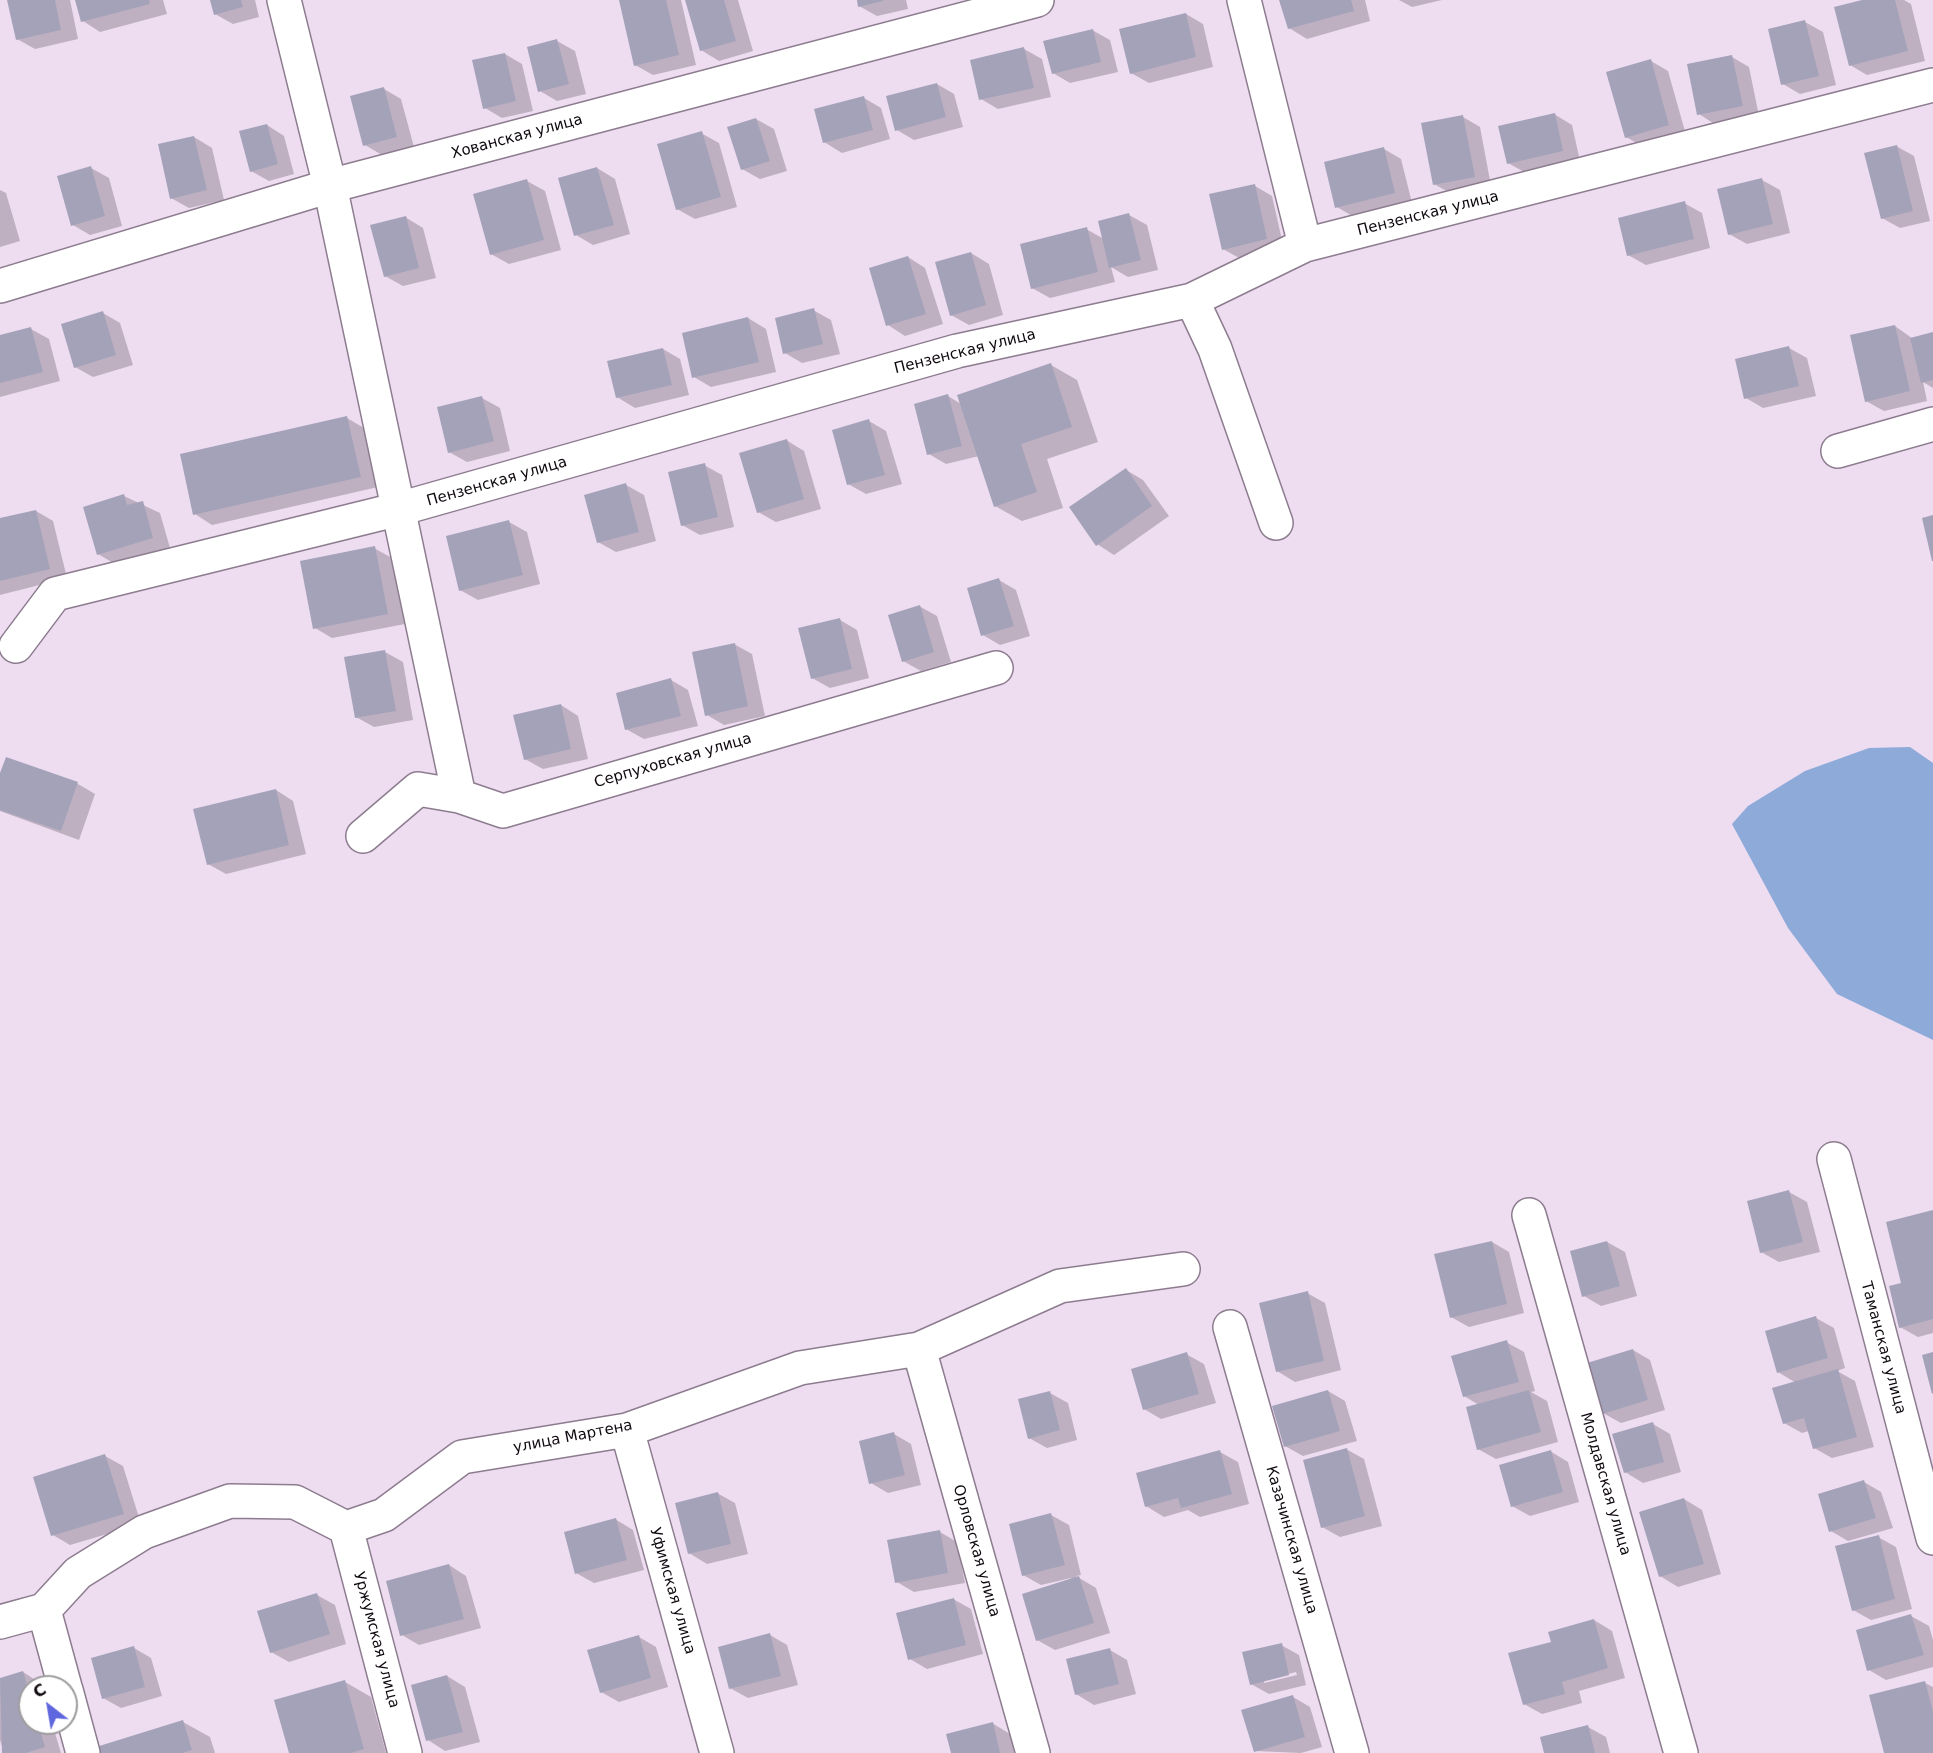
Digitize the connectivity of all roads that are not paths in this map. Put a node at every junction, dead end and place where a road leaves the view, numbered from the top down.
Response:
1 (284, 0) edge
2 (1037, 0) edge
3 (1244, 0) edge
4 (1933, 85) edge
5 (330, 186) junction
6 (1305, 245) junction
7 (0, 286) edge
8 (1192, 300) junction
9 (1933, 424) edge
10 (1838, 452) dead end
11 (399, 509) junction
12 (1276, 523) dead end
13 (16, 646) dead end
14 (996, 668) dead end
15 (459, 796) junction
16 (363, 836) dead end
17 (1834, 1159) dead end
18 (1529, 1215) dead end
19 (1183, 1269) dead end
20 (1230, 1327) dead end
21 (919, 1349) junction
22 (627, 1430) junction
23 (346, 1528) junction
24 (1933, 1538) edge
25 (44, 1610) junction
26 (0, 1622) edge
27 (62, 1675) edge
28 (78, 1734) edge
29 (83, 1753) edge
30 (405, 1753) edge
31 (717, 1753) edge
32 (1033, 1753) edge
33 (1352, 1753) edge
34 (1682, 1753) edge

1 - 5 street
2 - 5 street, Хованская улица
3 - 6 street
4 - 6 street, Пензенская улица
5 - 7 street, Хованская улица
5 - 11 street
6 - 8 street, Пензенская улица
8 - 11 street, Пензенская улица
8 - 12 street
9 - 10 street
11 - 13 street, Пензенская улица
11 - 15 street
14 - 15 street, Серпуховская улица
15 - 16 street, Серпуховская улица
17 - 24 street, Таманская улица
18 - 34 street, Молдавская улица
19 - 21 street, улица Мартена
20 - 33 street, Казачинская улица
21 - 22 street, улица Мартена
21 - 32 street, Орловская улица
22 - 23 street, улица Мартена
22 - 31 street, Уфимская улица
23 - 25 street
23 - 30 street, Уржумская улица
25 - 26 street
25 - 27 street
28 - 29 street

